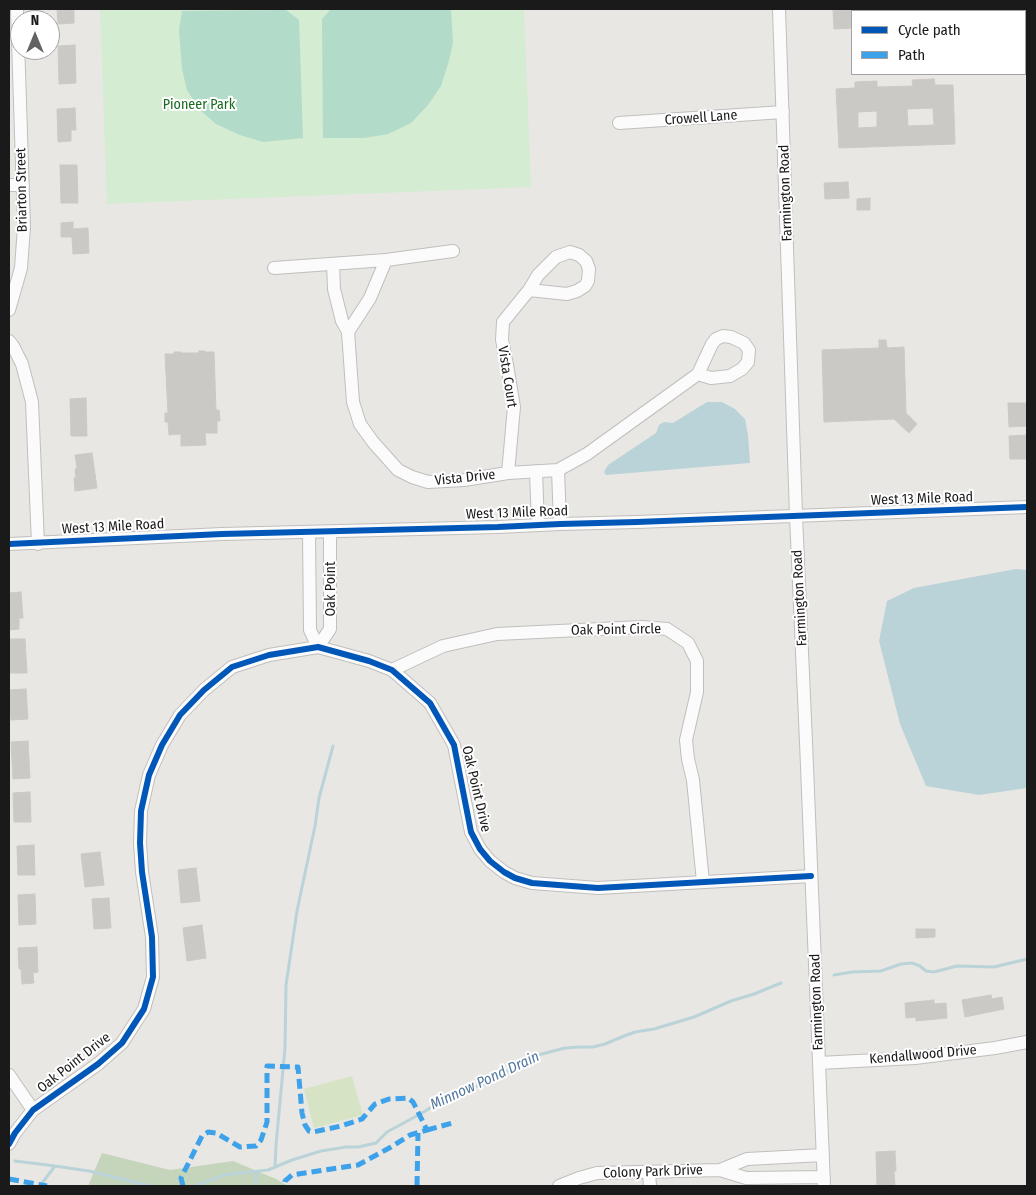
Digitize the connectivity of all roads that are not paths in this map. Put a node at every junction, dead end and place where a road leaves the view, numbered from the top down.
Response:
1 (17, 9) edge
2 (779, 9) edge
3 (783, 112) junction
4 (619, 123) dead end
5 (9, 185) edge
6 (23, 185) junction
7 (453, 251) dead end
8 (386, 260) junction
9 (333, 264) junction
10 (274, 268) dead end
11 (528, 290) junction
12 (9, 310) edge
13 (348, 332) junction
14 (9, 341) edge
15 (698, 374) dead end
16 (558, 470) junction
17 (536, 471) junction
18 (508, 473) junction
19 (1027, 507) edge
20 (796, 516) junction
21 (560, 524) junction
22 (538, 525) junction
23 (309, 532) junction
24 (330, 532) junction
25 (9, 544) edge
26 (38, 544) junction
27 (318, 646) junction
28 (392, 670) junction
29 (811, 876) junction
30 (703, 882) junction
31 (1027, 1042) edge
32 (819, 1063) junction
33 (9, 1075) edge
34 (33, 1110) junction
35 (9, 1144) edge
36 (823, 1155) junction
37 (720, 1170) junction
38 (649, 1172) junction
39 (824, 1181) edge
40 (559, 1186) edge
41 (650, 1186) edge

1 - 6 street, Briarton Street
2 - 3 street, Farmington Road
3 - 4 street, Crowell Lane
3 - 20 street, Farmington Road
5 - 6 street
6 - 12 street, Briarton Street
7 - 8 street
8 - 9 street
8 - 13 street
9 - 10 street
9 - 13 street, Vista Drive
11 - 11 street, Vista Court
11 - 18 street, Vista Court
13 - 18 street, Vista Drive
14 - 26 street
15 - 16 street, Vista Drive
16 - 17 street, Vista Drive
16 - 21 street
17 - 18 street, Vista Drive
17 - 22 street
19 - 20 street, West 13 Mile Road
20 - 21 street, West 13 Mile Road
20 - 29 street, Farmington Road
21 - 22 street, West 13 Mile Road
22 - 24 street, West 13 Mile Road
23 - 24 street, West 13 Mile Road
23 - 26 street, West 13 Mile Road
23 - 27 street, Oak Point
24 - 27 street, Oak Point
25 - 26 street, West 13 Mile Road
27 - 28 street, Oak Point Drive
27 - 34 street, Oak Point Drive
28 - 30 street, Oak Point Drive
28 - 30 street, Oak Point Circle
29 - 30 street, Oak Point Drive
29 - 32 street, Farmington Road
31 - 32 street, Kendallwood Drive
32 - 36 street, Farmington Road
33 - 34 street
34 - 35 street, Oak Point Drive
36 - 37 street, Colony Park Drive
36 - 39 street, Farmington Road
37 - 38 street, Colony Park Drive
37 - 39 street, Colony Park Drive
38 - 40 street, Colony Park Drive
38 - 41 street

